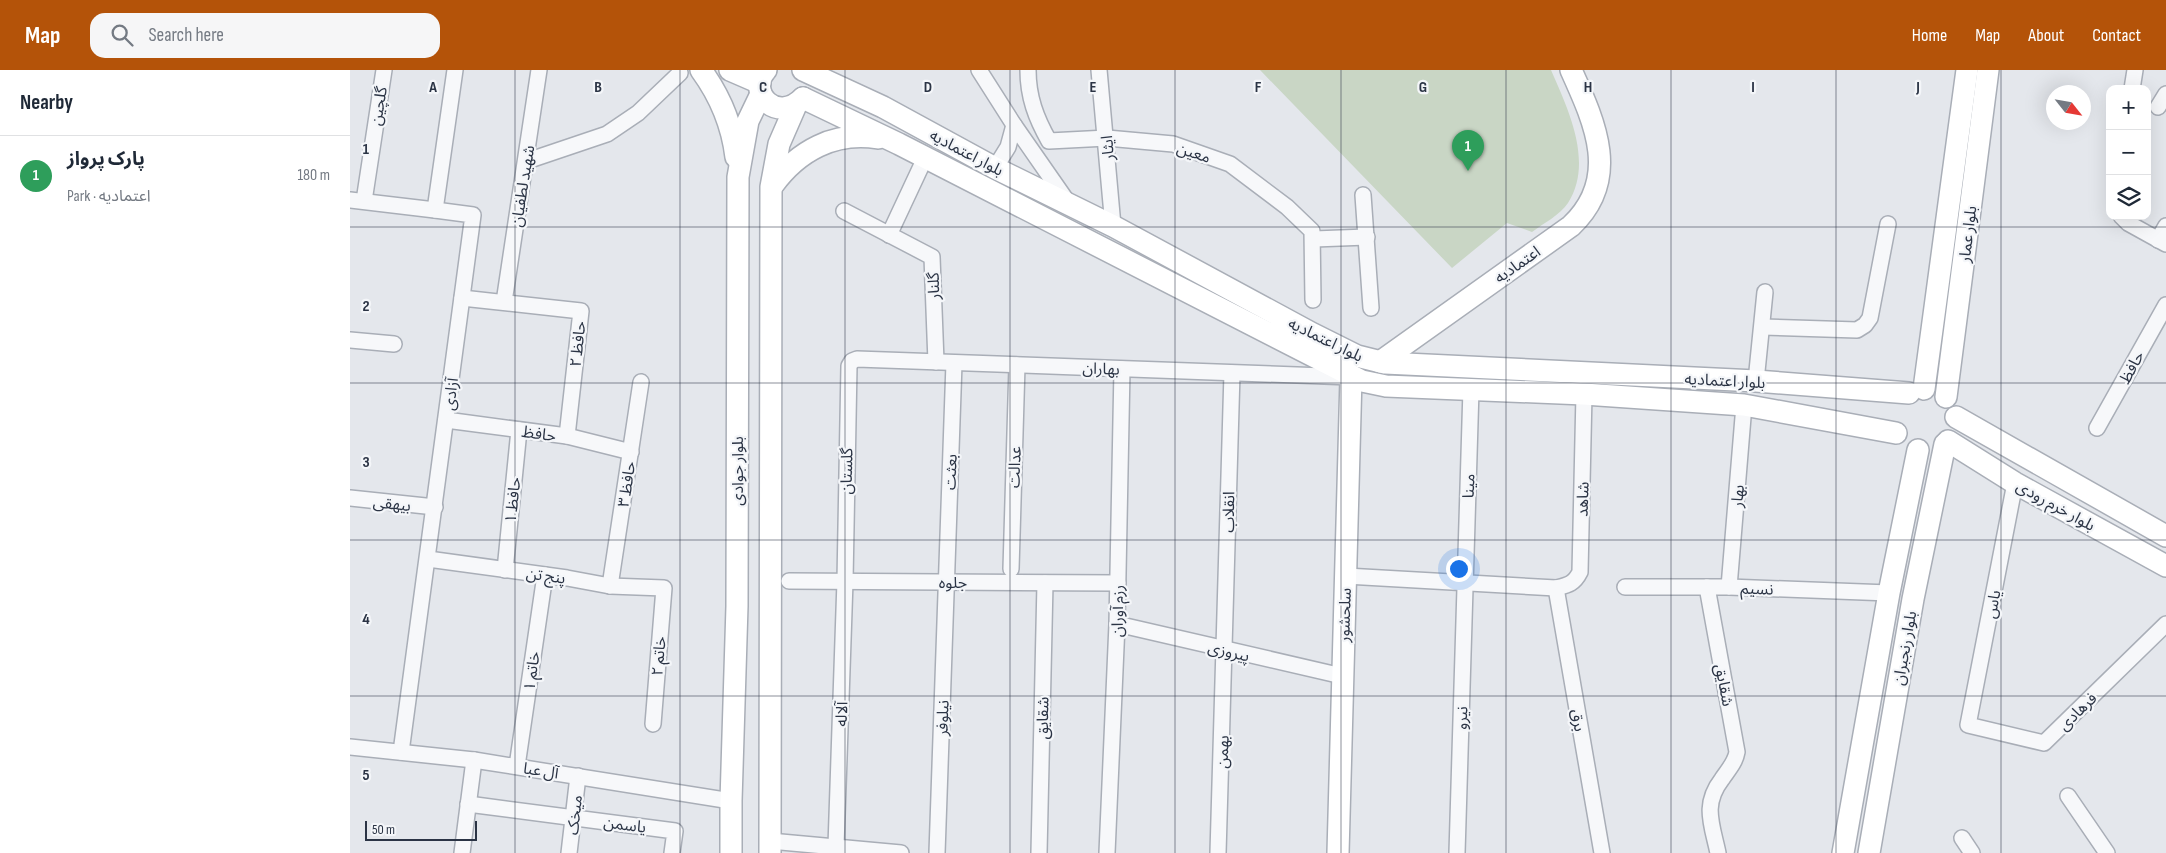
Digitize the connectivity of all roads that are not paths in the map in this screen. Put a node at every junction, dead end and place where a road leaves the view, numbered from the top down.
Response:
1 (384, 70) edge
2 (456, 70) edge
3 (539, 70) edge
4 (701, 70) edge
5 (730, 70) edge
6 (802, 70) edge
7 (1100, 70) edge
8 (1572, 70) edge
9 (1967, 70) edge
10 (1988, 70) edge
11 (2135, 70) edge
12 (977, 72) edge
13 (680, 73) dead end
14 (1028, 74) edge
15 (762, 82) edge
16 (2133, 85) edge
17 (800, 101) junction
18 (1014, 125) junction
19 (1106, 138) junction
20 (1049, 140) junction
21 (1027, 142) junction
22 (899, 144) junction
23 (925, 158) junction
24 (527, 161) junction
25 (995, 168) junction
26 (738, 177) junction
27 (771, 187) junction
28 (1363, 195) dead end
29 (357, 200) edge
30 (1069, 204) junction
31 (435, 210) junction
32 (844, 211) dead end
33 (2125, 220) edge
34 (1888, 224) dead end
35 (1113, 226) junction
36 (2166, 226) edge
37 (889, 235) junction
38 (1367, 237) junction
39 (1314, 239) junction
40 (2162, 242) edge
41 (1765, 292) dead end
42 (462, 298) junction
43 (1313, 300) dead end
44 (504, 302) junction
45 (2166, 305) edge
46 (1372, 308) dead end
47 (1763, 327) junction
48 (350, 340) edge
49 (394, 344) dead end
50 (852, 361) joint
51 (936, 362) junction
52 (1380, 362) junction
53 (954, 363) junction
54 (1017, 365) junction
55 (1122, 369) junction
56 (1232, 373) junction
57 (1351, 377) junction
58 (1756, 381) junction
59 (641, 382) dead end
60 (1471, 389) junction
61 (1917, 391) junction
62 (1584, 394) junction
63 (1946, 397) junction
64 (1744, 405) junction
65 (1956, 417) junction
66 (1895, 419) junction
67 (446, 420) junction
68 (2097, 428) dead end
69 (519, 430) junction
70 (568, 436) junction
71 (1946, 442) junction
72 (1918, 450) junction
73 (632, 452) junction
74 (2015, 483) junction
75 (350, 498) edge
76 (434, 507) junction
77 (2166, 536) edge
78 (428, 560) junction
79 (2166, 566) edge
80 (1011, 569) dead end
81 (505, 570) junction
82 (545, 575) junction
83 (1346, 576) junction
84 (789, 581) dead end
85 (845, 581) junction
86 (946, 582) junction
87 (1045, 582) junction
88 (1118, 583) junction
89 (1465, 583) junction
90 (610, 586) junction
91 (1625, 587) dead end
92 (1707, 587) junction
93 (1729, 587) junction
94 (664, 588) joint
95 (1556, 588) junction
96 (1889, 593) junction
97 (770, 604) junction
98 (737, 606) junction
99 (1118, 624) junction
100 (2166, 624) edge
101 (1225, 650) junction
102 (1342, 676) junction
103 (653, 724) dead end
104 (1968, 725) joint
105 (350, 747) edge
106 (401, 752) junction
107 (474, 760) junction
108 (517, 766) junction
109 (578, 776) junction
110 (2068, 796) dead end
111 (731, 801) junction
112 (468, 804) junction
113 (574, 818) junction
114 (1962, 838) dead end
115 (836, 846) junction
116 (770, 847) edge
117 (462, 853) edge
118 (569, 853) edge
119 (672, 853) edge
120 (731, 853) edge
121 (902, 853) edge
122 (937, 853) edge
123 (1039, 853) edge
124 (1107, 853) edge
125 (1218, 853) edge
126 (1338, 853) edge
127 (1457, 853) edge
128 (1602, 853) edge
129 (1718, 853) edge
130 (1843, 853) edge
131 (1869, 853) edge
132 (1972, 853) edge
133 (2107, 853) edge

1 - 29 street, گلچین
2 - 31 street
3 - 24 street, شهید لطفیان
4 - 26 street
5 - 15 street
6 - 17 street
6 - 25 street, بلوار اعتمادیه
7 - 19 street, ایثار
8 - 52 street, اعتمادیه
9 - 61 street, بلوار عمار
10 - 63 street, بلوار عمار
11 - 16 street
12 - 18 street
13 - 24 street
14 - 20 street
15 - 17 street
15 - 26 street, بلوار جوادی
17 - 22 street, بلوار اعتمادیه
17 - 27 street, بلوار جوادی
18 - 21 street
18 - 25 street
19 - 20 street, معین
19 - 35 street, ایثار
19 - 39 street, معین
20 - 21 street, معین
21 - 30 street
22 - 23 street, بلوار اعتمادیه
22 - 27 street
23 - 37 street
23 - 57 street, بلوار اعتمادیه
24 - 44 street, شهید لطفیان
25 - 30 street, بلوار اعتمادیه
26 - 98 street, بلوار جوادی
27 - 97 street, بلوار جوادی
28 - 38 street
29 - 31 street
30 - 35 street, بلوار اعتمادیه
31 - 42 street, آزادی
32 - 37 street
33 - 40 street
34 - 47 street
35 - 52 street, بلوار اعتمادیه
36 - 40 street
37 - 51 street, گلنار
38 - 39 street
38 - 46 street
39 - 43 street
41 - 47 street
42 - 44 street, حافظ ۲
42 - 67 street, آزادی
44 - 70 street, حافظ ۲
45 - 68 street, حافظ
47 - 58 street
48 - 49 street
50 - 51 street, بهاران
50 - 85 street, گلستان
51 - 53 street, بهاران
52 - 58 street, بلوار اعتمادیه
53 - 54 street, بهاران
53 - 86 street, بعثت
54 - 55 street, بهاران
54 - 80 street, عدالت
55 - 56 street, بهاران
55 - 88 street, رزم آوران
56 - 57 street, بهاران
56 - 101 street, انقلاب
57 - 60 street, بلوار اعتمادیه
57 - 83 street, سلحشور
58 - 61 street, بلوار اعتمادیه
59 - 73 street, حافظ ۳
60 - 62 street, بلوار اعتمادیه
60 - 89 street, مینا
61 - 63 street
61 - 66 street
62 - 64 street, بلوار اعتمادیه
62 - 95 street, شاهد
63 - 65 street
64 - 66 street, بلوار اعتمادیه
64 - 93 street, بهار
65 - 71 street
65 - 77 street, بلوار خرم رودی
66 - 72 street
67 - 69 street, حافظ
67 - 76 street, آزادی
69 - 70 street, حافظ
69 - 81 street, حافظ ۱
70 - 73 street, حافظ
71 - 72 street
71 - 74 street, بلوار خرم رودی
71 - 131 street, بلوار رنجبران
72 - 96 street, بلوار رنجبران
73 - 90 street, حافظ ۳
74 - 79 street, بلوار خرم رودی
74 - 104 street, یاس
75 - 76 street, بیهقی
76 - 78 street, آزادی
78 - 81 street, پنج تن
78 - 106 street, آزادی
81 - 82 street, پنج تن
82 - 90 street, پنج تن
82 - 108 street, خاتم ۱
83 - 89 street
83 - 102 street, سلحشور
84 - 85 street, جلوه
85 - 86 street, جلوه
85 - 115 street, آلاله
86 - 87 street, جلوه
86 - 122 street, نیلوفر
87 - 88 street, جلوه
87 - 123 street, شقایق
88 - 99 street, رزم آوران
89 - 95 street
89 - 127 street, نیرو
90 - 94 street, پنج تن
91 - 92 street, نسیم
92 - 93 street, نسیم
92 - 129 street, شقایق
93 - 96 street, نسیم
94 - 103 street, خاتم ۲
95 - 128 street, برق
96 - 130 street, بلوار رنجبران
97 - 98 street
97 - 116 street, بلوار جوادی
98 - 111 street, بلوار جوادی
99 - 101 street, پیروزی
99 - 124 street, رزم آوران
100 - 104 street, فرهادی
101 - 102 street, پیروزی
101 - 125 street, بهمن
102 - 126 street, سلحشور
105 - 106 street, آل عبا
106 - 107 street, آل عبا
107 - 108 street, آل عبا
107 - 112 street
108 - 109 street, آل عبا
109 - 111 street, آل عبا
109 - 113 street, میخک
110 - 133 street
111 - 120 street, بلوار جوادی
112 - 113 street, یاسمن
112 - 117 street
113 - 118 street, میخک
113 - 119 street, یاسمن
114 - 132 street
115 - 116 street
115 - 121 street

